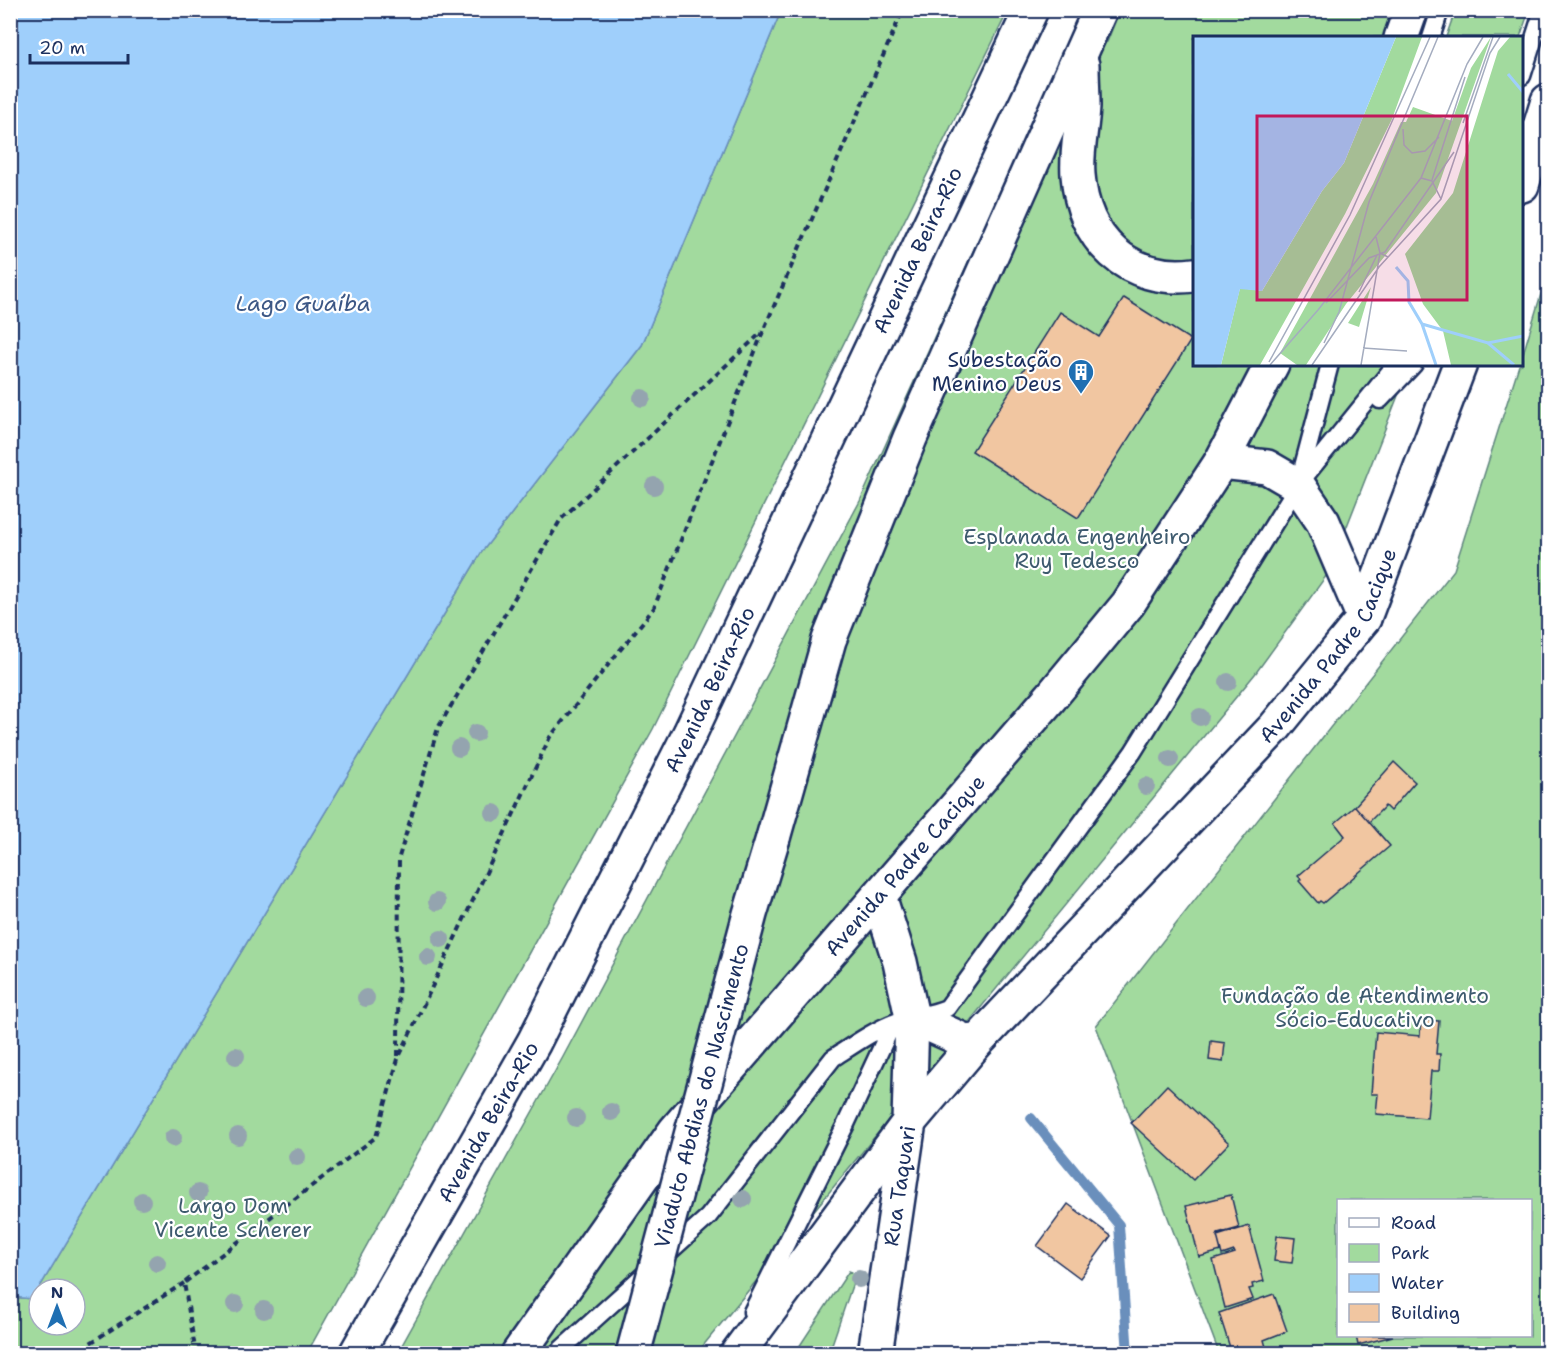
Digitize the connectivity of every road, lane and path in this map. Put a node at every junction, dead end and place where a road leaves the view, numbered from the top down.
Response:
1 (903, 10) edge
2 (1031, 10) edge
3 (1100, 10) edge
4 (1411, 10) edge
5 (1440, 10) edge
6 (1543, 10) edge
7 (1402, 36) edge
8 (1432, 36) edge
9 (1082, 54) junction
10 (1523, 70) edge
11 (1548, 101) edge
12 (1523, 179) edge
13 (1193, 275) edge
14 (764, 329) junction
15 (1271, 366) edge
16 (1321, 366) edge
17 (1329, 366) edge
18 (1394, 366) edge
19 (1412, 366) edge
20 (1459, 366) edge
21 (1221, 462) junction
22 (1298, 485) junction
23 (1364, 618) junction
24 (879, 896) junction
25 (902, 1020) junction
26 (974, 1045) junction
27 (398, 1059) junction
28 (909, 1122) junction
29 (184, 1283) junction
30 (73, 1353) edge
31 (196, 1353) edge
32 (356, 1353) edge
33 (519, 1353) edge
34 (556, 1353) edge
35 (633, 1353) edge
36 (731, 1353) edge
37 (737, 1353) edge
38 (875, 1353) edge

1 - 14 path
2 - 32 main road, Avenida Beira-Rio
3 - 9 main road
4 - 7 main road
5 - 8 lane
6 - 10 lane
9 - 13 main road
9 - 35 main road, Viaduto Abdias do Nascimento, bridge
11 - 12 main road
14 - 27 path
14 - 27 path
15 - 21 main road, Avenida Padre Cacique
16 - 22 lane
17 - 22 lane
18 - 22 lane
19 - 22 lane
20 - 23 main road, Avenida Padre Cacique
21 - 22 main road
21 - 24 main road, Avenida Padre Cacique
22 - 23 main road
22 - 25 lane
23 - 26 main road, Avenida Padre Cacique
24 - 25 main road, Rua Taquari
24 - 33 main road, Avenida Padre Cacique
25 - 26 main road
25 - 28 main road, Rua Taquari
25 - 34 lane
25 - 36 lane
26 - 28 main road, Avenida Padre Cacique
27 - 29 path
28 - 37 main road, Avenida Padre Cacique
28 - 38 main road, Rua Taquari
29 - 30 path
29 - 31 path

